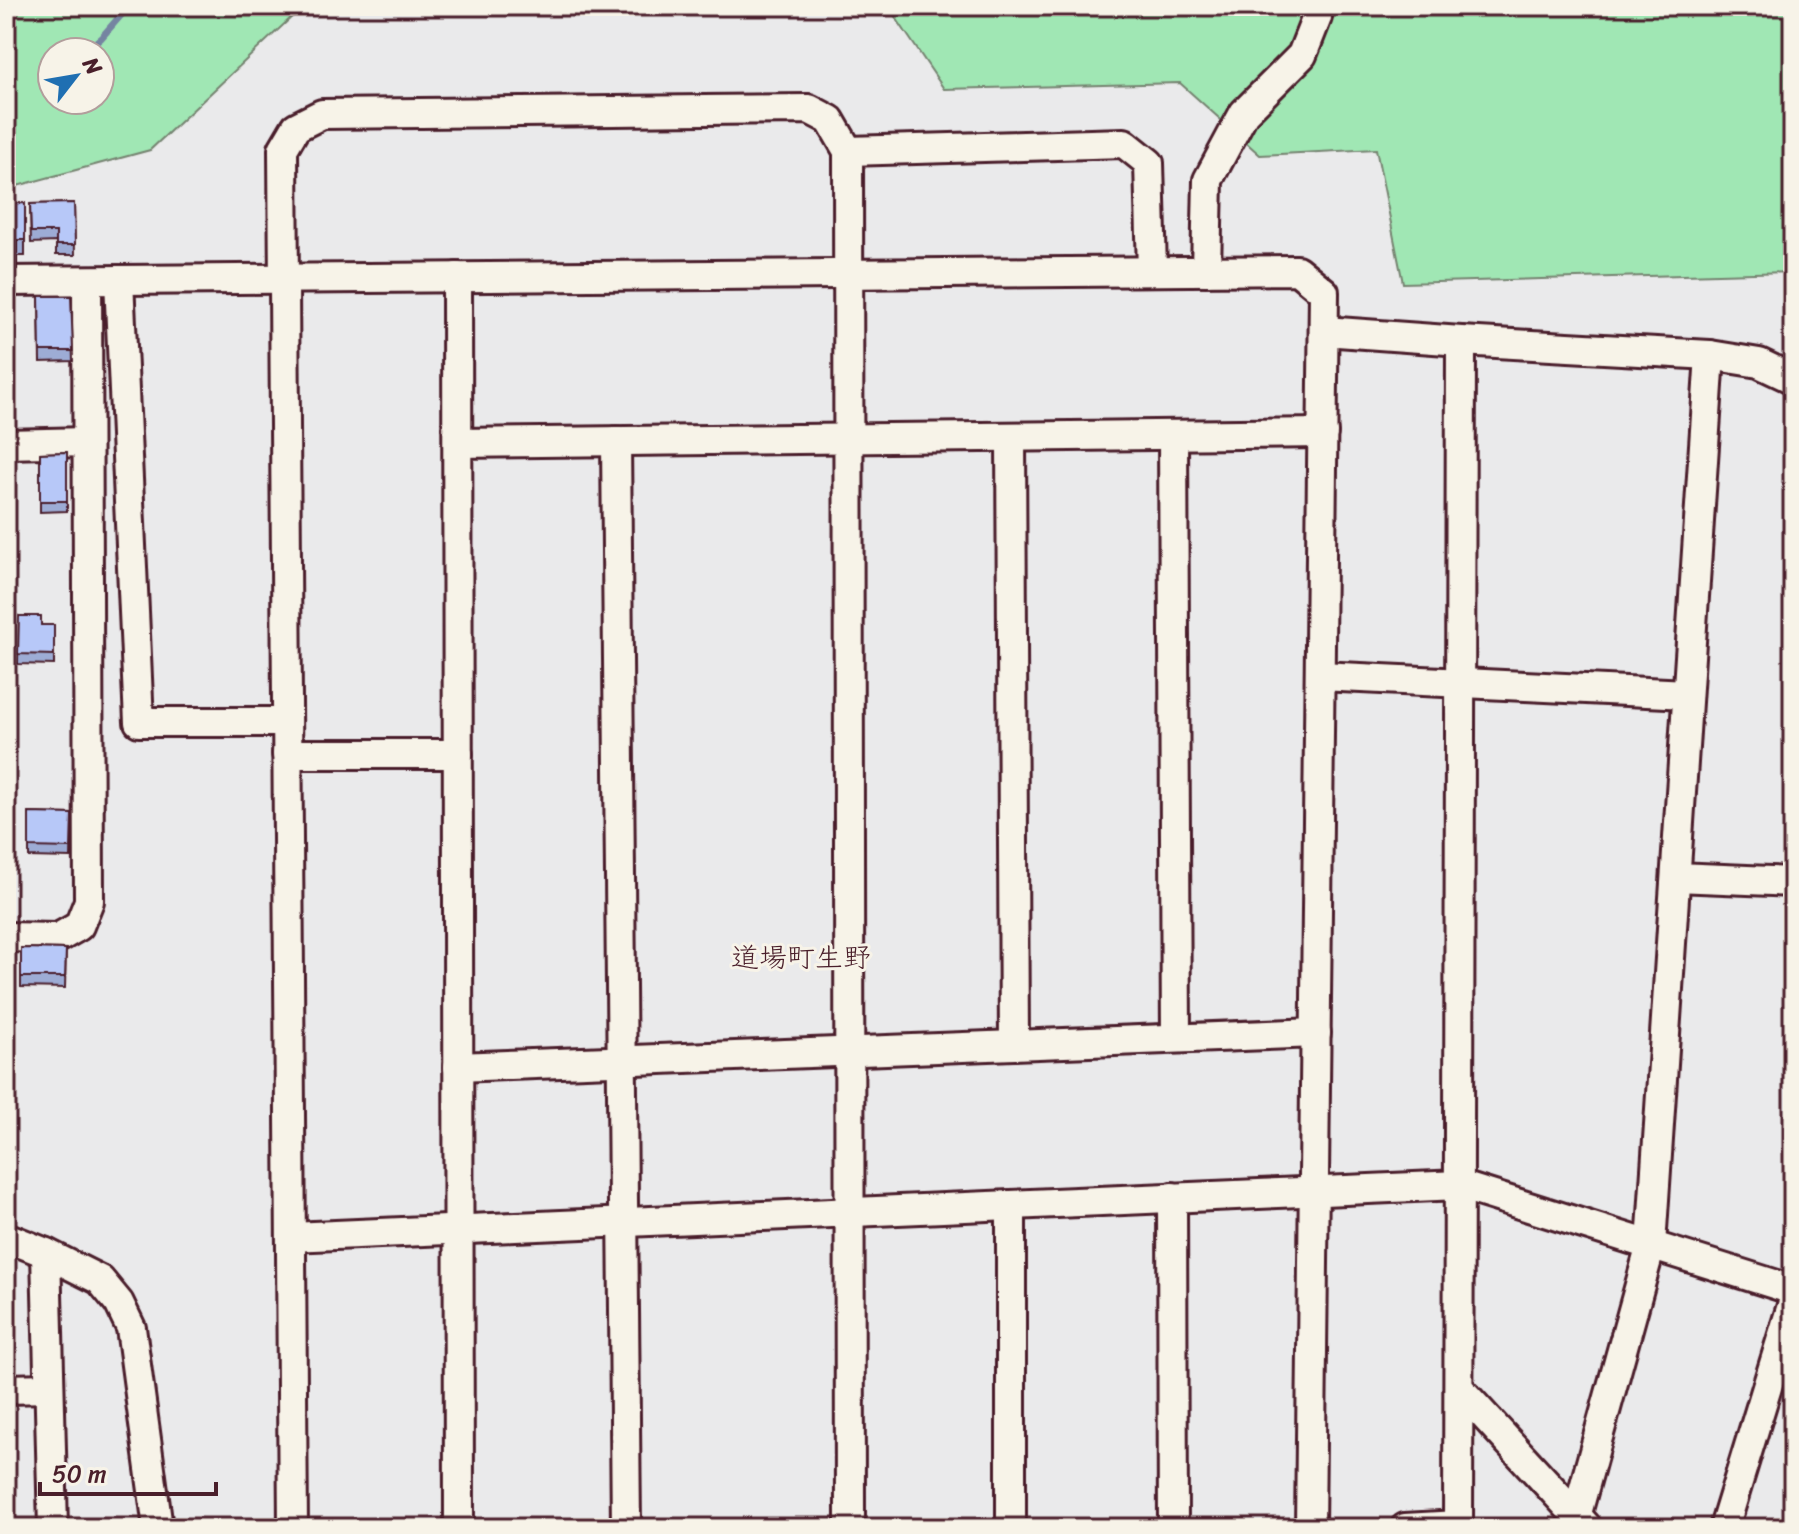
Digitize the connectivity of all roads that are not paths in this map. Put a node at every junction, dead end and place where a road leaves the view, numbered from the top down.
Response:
1 (1318, 6) edge
2 (848, 151) junction
3 (1152, 271) junction
4 (1206, 271) junction
5 (848, 274) junction
6 (457, 277) junction
7 (283, 279) junction
8 (119, 280) junction
9 (6, 281) edge
10 (87, 281) junction
11 (1324, 331) junction
12 (1461, 341) junction
13 (1710, 355) junction
14 (1793, 379) edge
15 (1323, 433) junction
16 (1173, 435) junction
17 (1011, 437) junction
18 (849, 439) junction
19 (616, 441) junction
20 (87, 442) junction
21 (458, 443) junction
22 (6, 444) edge
23 (1320, 676) junction
24 (1460, 683) junction
25 (1687, 694) junction
26 (287, 722) junction
27 (287, 754) junction
28 (458, 754) junction
29 (1676, 877) junction
30 (1793, 882) edge
31 (6, 937) edge
32 (1316, 1033) junction
33 (1176, 1038) junction
34 (1014, 1045) junction
35 (850, 1051) junction
36 (621, 1061) junction
37 (458, 1067) junction
38 (1459, 1185) junction
39 (1314, 1191) junction
40 (1172, 1197) junction
41 (1011, 1205) junction
42 (850, 1212) junction
43 (623, 1222) junction
44 (459, 1229) junction
45 (6, 1237) edge
46 (291, 1237) junction
47 (1651, 1245) junction
48 (46, 1253) junction
49 (1793, 1290) edge
50 (1793, 1302) edge
51 (49, 1388) junction
52 (1459, 1388) junction
53 (6, 1389) edge
54 (1582, 1523) edge
55 (1458, 1526) edge
56 (53, 1528) edge
57 (158, 1528) edge
58 (293, 1528) edge
59 (459, 1528) edge
60 (626, 1528) edge
61 (850, 1528) edge
62 (1011, 1528) edge
63 (1173, 1528) edge
64 (1310, 1528) edge
65 (1405, 1528) edge
66 (1724, 1528) edge

1 - 4 street
2 - 3 street
2 - 5 street
2 - 7 street
3 - 4 street
3 - 5 street
4 - 11 street
5 - 6 street
5 - 18 street
6 - 7 street
6 - 21 street
7 - 8 street
7 - 26 street
8 - 10 street
8 - 26 street
9 - 10 street
10 - 20 street
11 - 12 street
11 - 15 street
12 - 13 street
12 - 24 street
13 - 14 street
13 - 25 street
15 - 16 street
15 - 23 street
16 - 17 street
16 - 33 street
17 - 18 street
17 - 34 street
18 - 19 street
18 - 35 street
19 - 21 street
19 - 36 street
20 - 22 street
20 - 31 street
21 - 28 street
23 - 24 street
23 - 32 street
24 - 25 street
24 - 38 street
25 - 29 street
26 - 27 street
27 - 28 street
27 - 46 street
28 - 37 street
29 - 30 street
29 - 47 street
32 - 33 street
32 - 39 street
33 - 34 street
34 - 35 street
35 - 36 street
35 - 42 street
36 - 37 street
36 - 43 street
37 - 44 street
38 - 39 street
38 - 47 street
38 - 52 street
39 - 40 street
39 - 64 street
40 - 41 street
40 - 63 street
41 - 42 street
41 - 62 street
42 - 43 street
42 - 61 street
43 - 44 street
43 - 60 street
44 - 46 street
44 - 59 street
45 - 48 street
46 - 58 street
47 - 49 street
47 - 54 street
48 - 51 street
48 - 57 street
50 - 66 street
51 - 53 street
51 - 56 street
52 - 54 street
52 - 55 street
55 - 65 street

